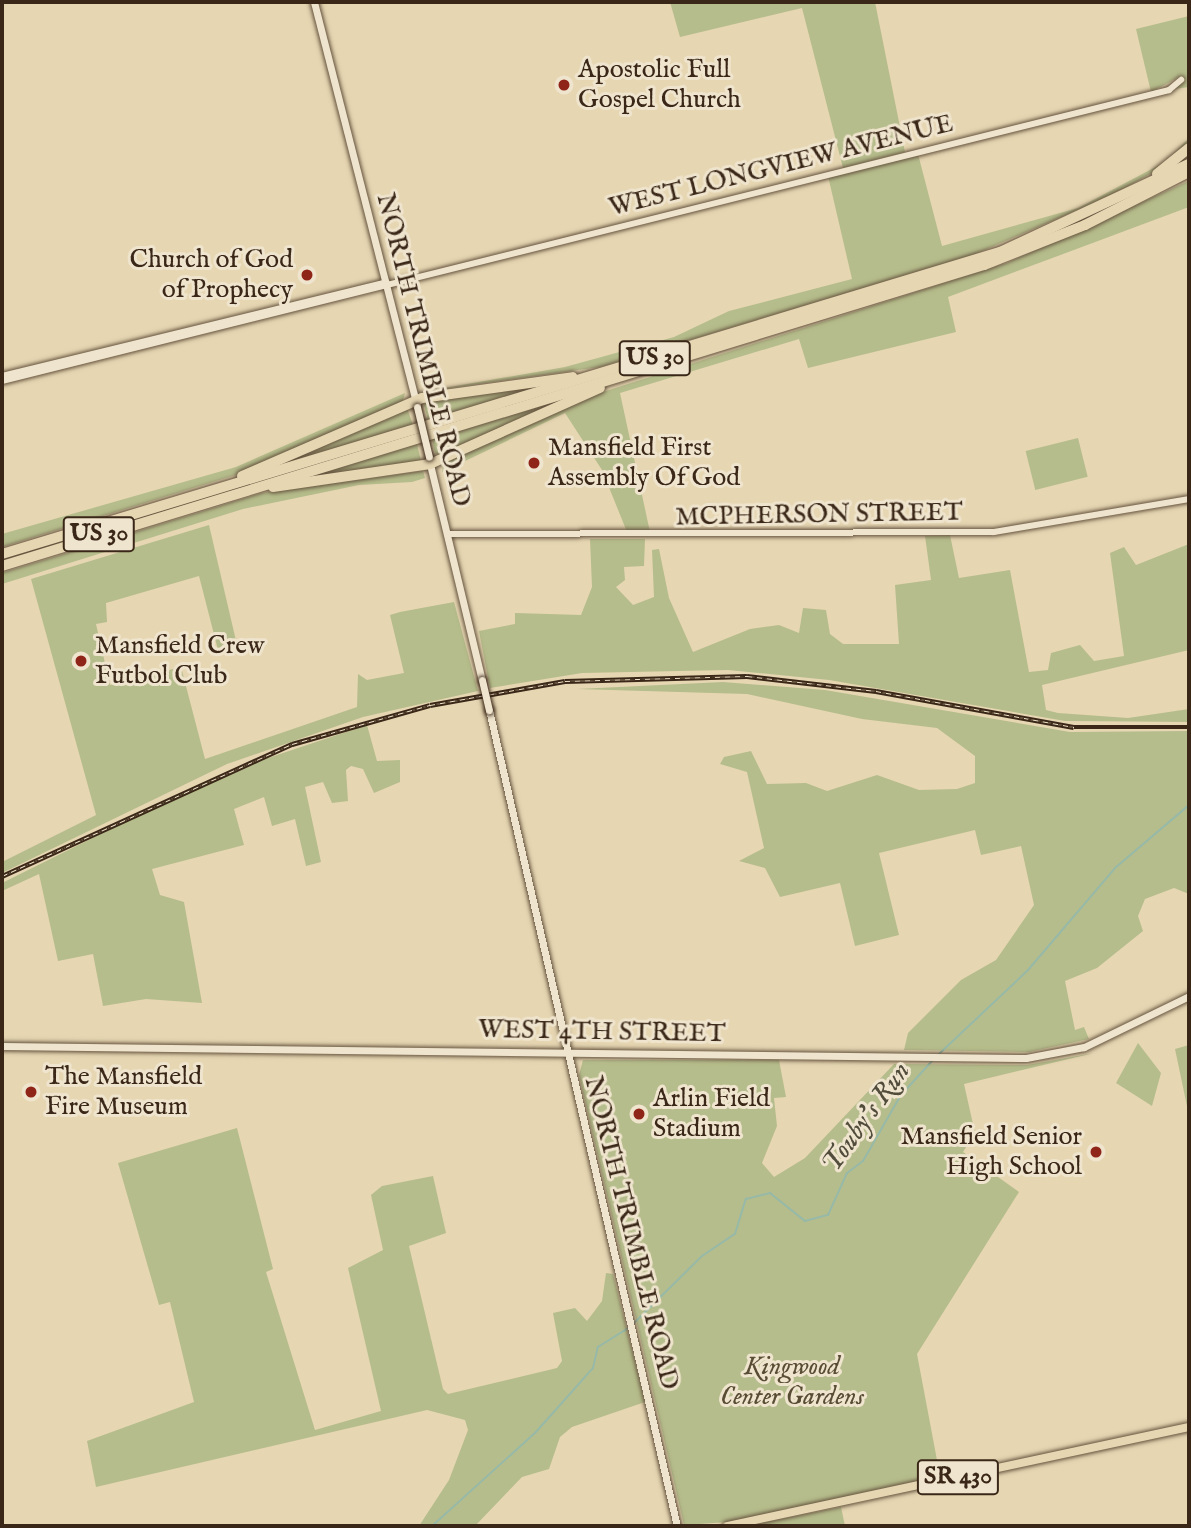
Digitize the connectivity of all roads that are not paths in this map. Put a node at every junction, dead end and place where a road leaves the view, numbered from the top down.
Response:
1 (314, 2) edge
2 (1181, 80) dead end
3 (1189, 148) edge
4 (1189, 164) edge
5 (1189, 174) edge
6 (1000, 252) junction
7 (387, 282) junction
8 (751, 336) junction
9 (719, 338) junction
10 (2, 379) edge
11 (416, 404) junction
12 (429, 461) junction
13 (1189, 499) edge
14 (198, 504) junction
15 (110, 523) junction
16 (447, 534) junction
17 (2, 554) edge
18 (2, 566) edge
19 (1189, 996) edge
20 (2, 1046) edge
21 (566, 1053) junction
22 (1189, 1427) edge
23 (677, 1526) edge
24 (727, 1526) edge

1 - 7 main road, NORTH TRIMBLE ROAD
2 - 7 street, WEST LONGVIEW AVENUE
3 - 6 highway
4 - 6 highway, US 30
5 - 8 highway, US 30
6 - 9 highway, US 30
7 - 10 street, WEST LONGVIEW AVENUE
7 - 11 main road, NORTH TRIMBLE ROAD
8 - 12 highway
8 - 14 highway, US 30
9 - 11 highway
9 - 15 highway, US 30
11 - 12 main road, NORTH TRIMBLE ROAD, bridge
11 - 15 highway
12 - 14 highway
12 - 16 main road, NORTH TRIMBLE ROAD
13 - 16 street, MCPHERSON STREET
14 - 18 highway, US 30
15 - 17 highway, US 30
16 - 21 main road, NORTH TRIMBLE ROAD, bridge
19 - 21 main road, WEST 4TH STREET
20 - 21 main road, WEST 4TH STREET
21 - 23 main road, NORTH TRIMBLE ROAD
22 - 24 main road, SR 430

